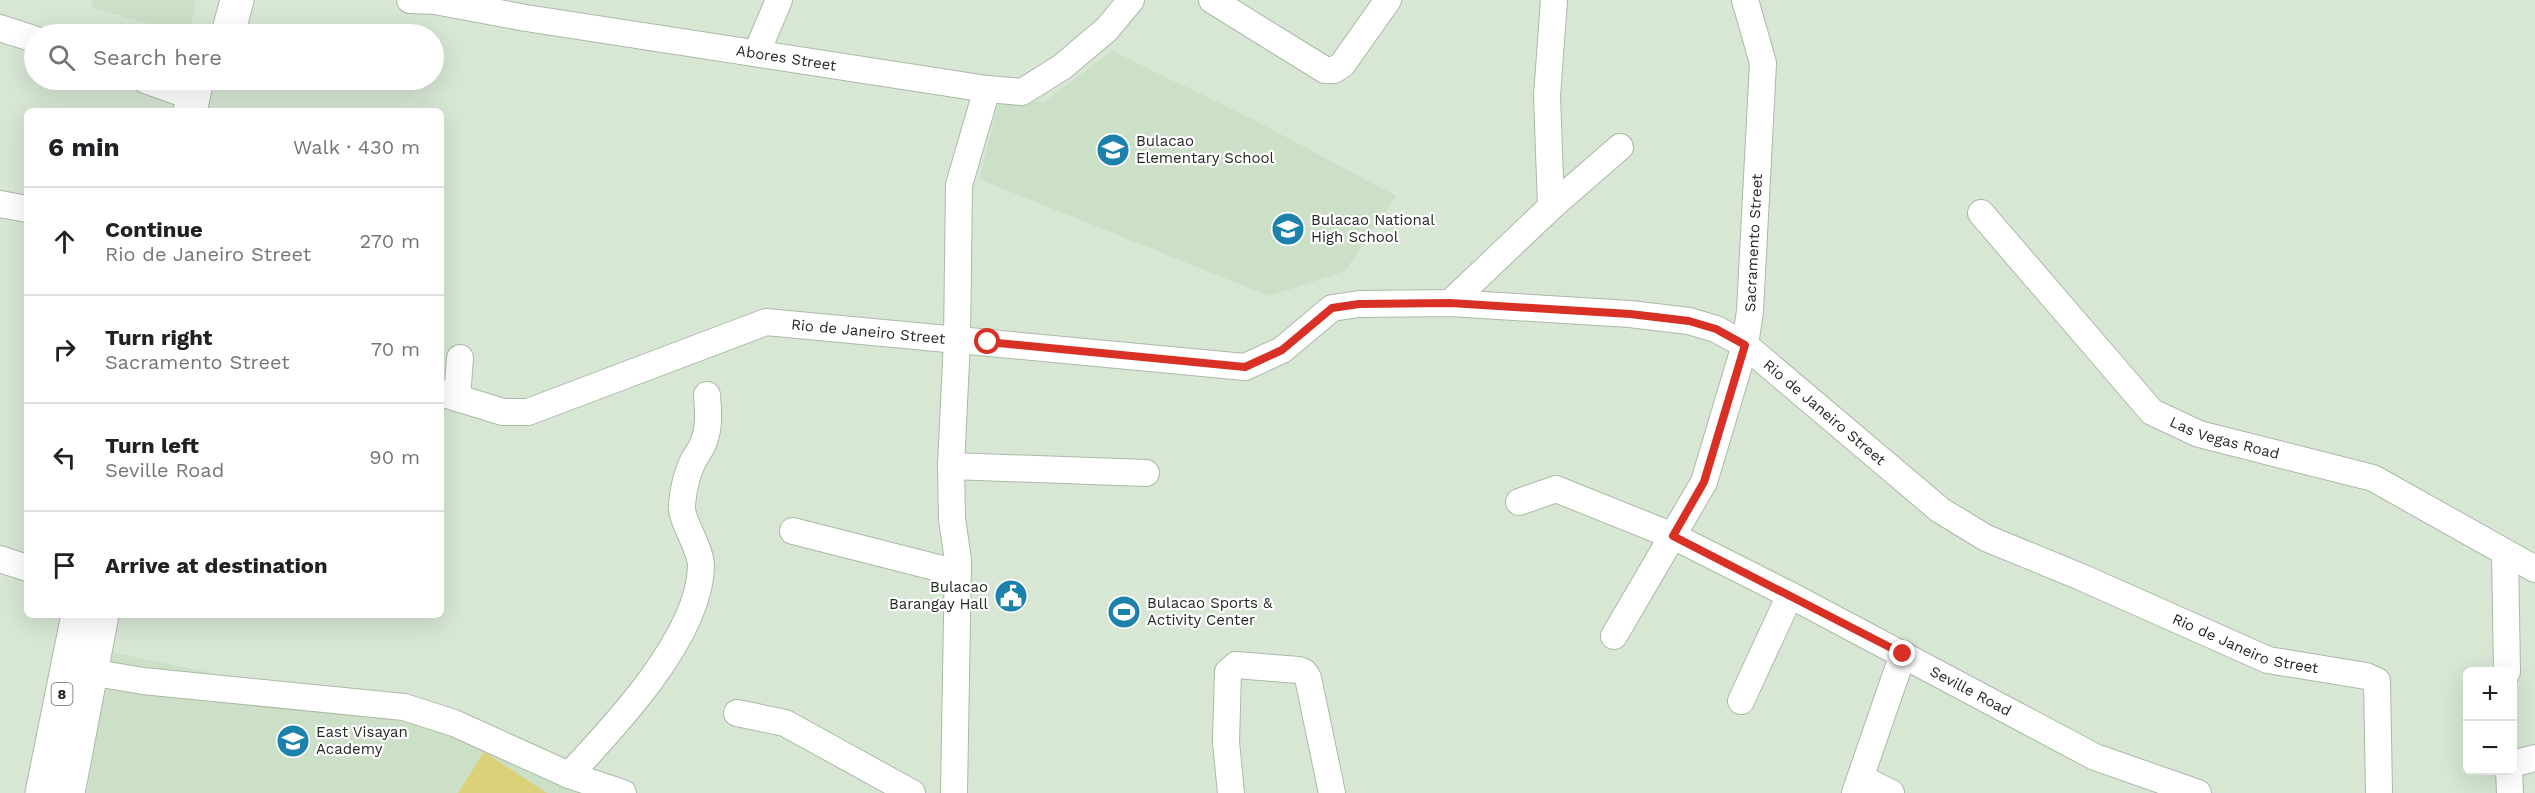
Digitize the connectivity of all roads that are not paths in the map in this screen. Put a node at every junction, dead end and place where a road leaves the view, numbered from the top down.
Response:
1 (215, 0) edge
2 (237, 0) edge
3 (410, 0) edge
4 (779, 0) edge
5 (1131, 0) edge
6 (1388, 0) edge
7 (1554, 0) edge
8 (1745, 0) edge
9 (435, 1) edge
10 (1220, 2) edge
11 (531, 9) edge
12 (209, 24) edge
13 (231, 24) edge
14 (0, 28) edge
15 (24, 36) edge
16 (757, 52) junction
17 (181, 90) edge
18 (987, 90) junction
19 (202, 96) edge
20 (1620, 147) dead end
21 (0, 204) edge
22 (1551, 207) junction
23 (24, 208) edge
24 (1981, 213) dead end
25 (1450, 303) junction
26 (957, 340) junction
27 (1745, 345) junction
28 (460, 358) dead end
29 (707, 395) dead end
30 (449, 396) edge
31 (951, 466) junction
32 (1146, 473) dead end
33 (1519, 502) dead end
34 (793, 531) dead end
35 (1673, 536) junction
36 (2505, 554) junction
37 (0, 559) edge
38 (24, 567) edge
39 (2535, 569) edge
40 (958, 573) junction
41 (1790, 595) junction
42 (77, 618) edge
43 (101, 618) edge
44 (1614, 636) dead end
45 (1903, 654) junction
46 (2507, 667) edge
47 (90, 672) junction
48 (1741, 701) dead end
49 (737, 713) dead end
50 (2535, 758) edge
51 (2517, 763) edge
52 (2509, 775) edge
53 (569, 776) junction
54 (1858, 786) edge
55 (42, 793) edge
56 (68, 793) edge
57 (623, 793) edge
58 (912, 793) edge
59 (954, 793) edge
60 (1231, 793) edge
61 (1332, 793) edge
62 (1891, 793) edge
63 (2198, 793) edge
64 (2379, 793) edge
65 (2510, 793) edge

1 - 12 main road
2 - 13 main road
3 - 9 street, Abores Street
4 - 16 street
5 - 18 street, Abores Street
6 - 10 street
7 - 22 street
8 - 27 street, Sacramento Street
9 - 11 street, Abores Street
11 - 16 street, Abores Street
14 - 15 street
16 - 18 street, Abores Street
17 - 19 street
18 - 26 street
20 - 22 street
21 - 23 street
22 - 25 street
24 - 36 street, Las Vegas Road
25 - 26 street, Rio de Janeiro Street
25 - 27 street, Rio de Janeiro Street
26 - 30 street, Rio de Janeiro Street
26 - 31 street
27 - 35 street, Sacramento Street
27 - 64 street, Rio de Janeiro Street
28 - 30 street
29 - 53 street
31 - 32 street
31 - 40 street
33 - 35 street, Seville Road
34 - 40 street
35 - 41 street, Seville Road
35 - 44 street, Sacramento Street
36 - 39 street, Las Vegas Road
36 - 46 street
37 - 38 street
40 - 59 street
41 - 45 street, Seville Road
41 - 48 street
42 - 55 main road, 8
43 - 47 main road, 8
45 - 54 street
45 - 63 street, Seville Road
47 - 53 street
47 - 56 main road, 8
49 - 58 street
50 - 51 street
52 - 65 street
53 - 57 street
54 - 62 street
60 - 61 street

